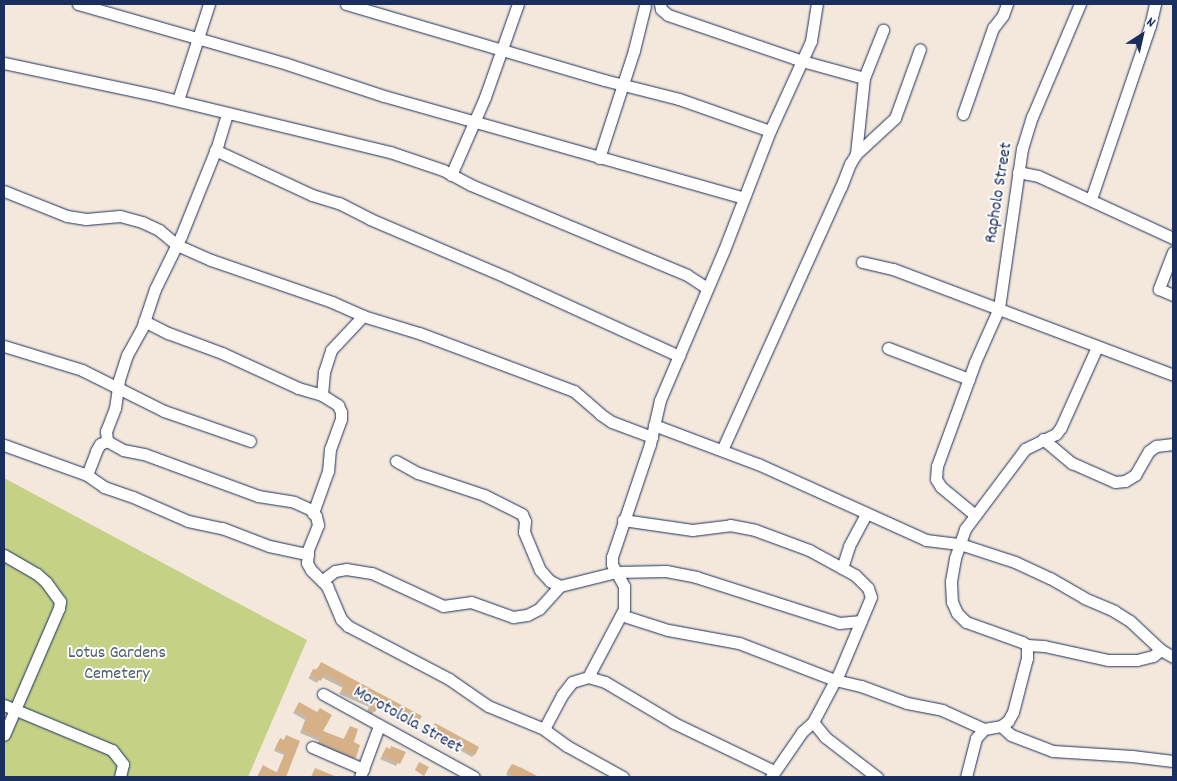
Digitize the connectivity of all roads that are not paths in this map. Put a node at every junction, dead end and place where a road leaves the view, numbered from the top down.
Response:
1 (78, 4) edge
2 (209, 4) edge
3 (346, 4) edge
4 (518, 4) edge
5 (817, 4) edge
6 (1007, 4) edge
7 (1080, 4) edge
8 (1156, 4) edge
9 (640, 5) edge
10 (660, 6) edge
11 (883, 30) dead end
12 (196, 38) junction
13 (501, 49) junction
14 (920, 49) dead end
15 (802, 62) junction
16 (4, 63) edge
17 (864, 78) junction
18 (624, 85) junction
19 (178, 100) junction
20 (227, 114) junction
21 (963, 114) dead end
22 (475, 120) junction
23 (770, 131) junction
24 (215, 150) junction
25 (856, 154) junction
26 (599, 158) junction
27 (1018, 172) junction
28 (451, 175) junction
29 (4, 190) edge
30 (744, 198) junction
31 (1091, 199) junction
32 (1173, 238) edge
33 (177, 245) junction
34 (1173, 252) edge
35 (862, 262) dead end
36 (707, 288) junction
37 (1173, 296) edge
38 (999, 308) junction
39 (363, 316) junction
40 (144, 321) junction
41 (4, 346) edge
42 (1097, 347) junction
43 (888, 348) dead end
44 (679, 356) junction
45 (1173, 375) edge
46 (969, 379) junction
47 (118, 390) junction
48 (322, 395) junction
49 (653, 431) junction
50 (1042, 439) junction
51 (107, 440) junction
52 (250, 441) dead end
53 (1173, 444) edge
54 (4, 445) edge
55 (722, 450) junction
56 (396, 461) dead end
57 (87, 476) junction
58 (313, 513) junction
59 (866, 514) junction
60 (975, 515) junction
61 (623, 520) junction
62 (960, 544) junction
63 (308, 554) junction
64 (4, 555) edge
65 (842, 568) junction
66 (616, 572) junction
67 (323, 580) junction
68 (560, 586) junction
69 (621, 615) junction
70 (861, 621) junction
71 (840, 623) junction
72 (851, 644) junction
73 (1027, 646) junction
74 (1161, 650) junction
75 (1173, 657) edge
76 (588, 677) junction
77 (835, 680) junction
78 (323, 694) dead end
79 (4, 705) edge
80 (15, 710) junction
81 (812, 722) junction
82 (379, 726) junction
83 (1001, 726) junction
84 (544, 729) junction
85 (984, 729) junction
86 (4, 735) edge
87 (312, 747) dead end
88 (1173, 761) edge
89 (362, 773) edge
90 (772, 774) edge
91 (120, 777) edge
92 (474, 777) edge
93 (623, 777) edge
94 (878, 777) edge
95 (966, 777) edge

1 - 12 street
2 - 12 street
3 - 13 street
4 - 13 street
5 - 15 street
6 - 21 street
7 - 27 street, Rapholo Street
8 - 31 street
9 - 10 street
9 - 18 street
10 - 15 street
11 - 17 street
12 - 19 street
12 - 22 street
13 - 18 street
13 - 22 street
14 - 25 street
15 - 17 street
15 - 23 street
16 - 19 street
17 - 25 street
18 - 23 street
18 - 26 street
19 - 20 street
20 - 24 street
20 - 28 street
22 - 26 street
22 - 28 street
23 - 30 street
24 - 33 street
24 - 44 street
25 - 55 street
26 - 30 street
27 - 31 street
27 - 38 street, Rapholo Street
28 - 36 street
29 - 33 street
30 - 36 street
31 - 32 street
33 - 39 street
33 - 40 street
34 - 37 street
35 - 38 street
36 - 44 street
38 - 42 street
38 - 46 street, Rapholo Street
39 - 48 street
39 - 49 street
40 - 47 street
40 - 48 street
41 - 47 street
42 - 45 street
42 - 50 street
43 - 46 street
44 - 49 street
46 - 60 street, Rapholo Street
47 - 51 street
47 - 52 street
48 - 58 street
49 - 55 street
49 - 61 street
50 - 53 street
50 - 60 street
51 - 57 street
51 - 58 street
54 - 57 street
55 - 59 street
56 - 68 street
57 - 63 street
58 - 63 street
59 - 62 street
59 - 65 street
60 - 62 street
61 - 65 street
61 - 66 street
62 - 73 street
62 - 74 street
63 - 67 street
64 - 80 street
65 - 70 street
66 - 68 street
66 - 69 street
66 - 71 street
67 - 68 street
67 - 84 street
69 - 76 street
69 - 77 street
70 - 71 street
70 - 72 street
71 - 72 street
72 - 77 street
73 - 74 street
73 - 83 street
74 - 75 street
76 - 84 street
76 - 90 street
77 - 81 street
77 - 85 street
78 - 82 street, Morotolola Street
79 - 80 street
80 - 86 street
80 - 91 street
81 - 90 street
81 - 94 street
82 - 89 street
82 - 92 street, Morotolola Street
83 - 85 street
83 - 88 street
84 - 93 street
85 - 95 street
87 - 89 street

